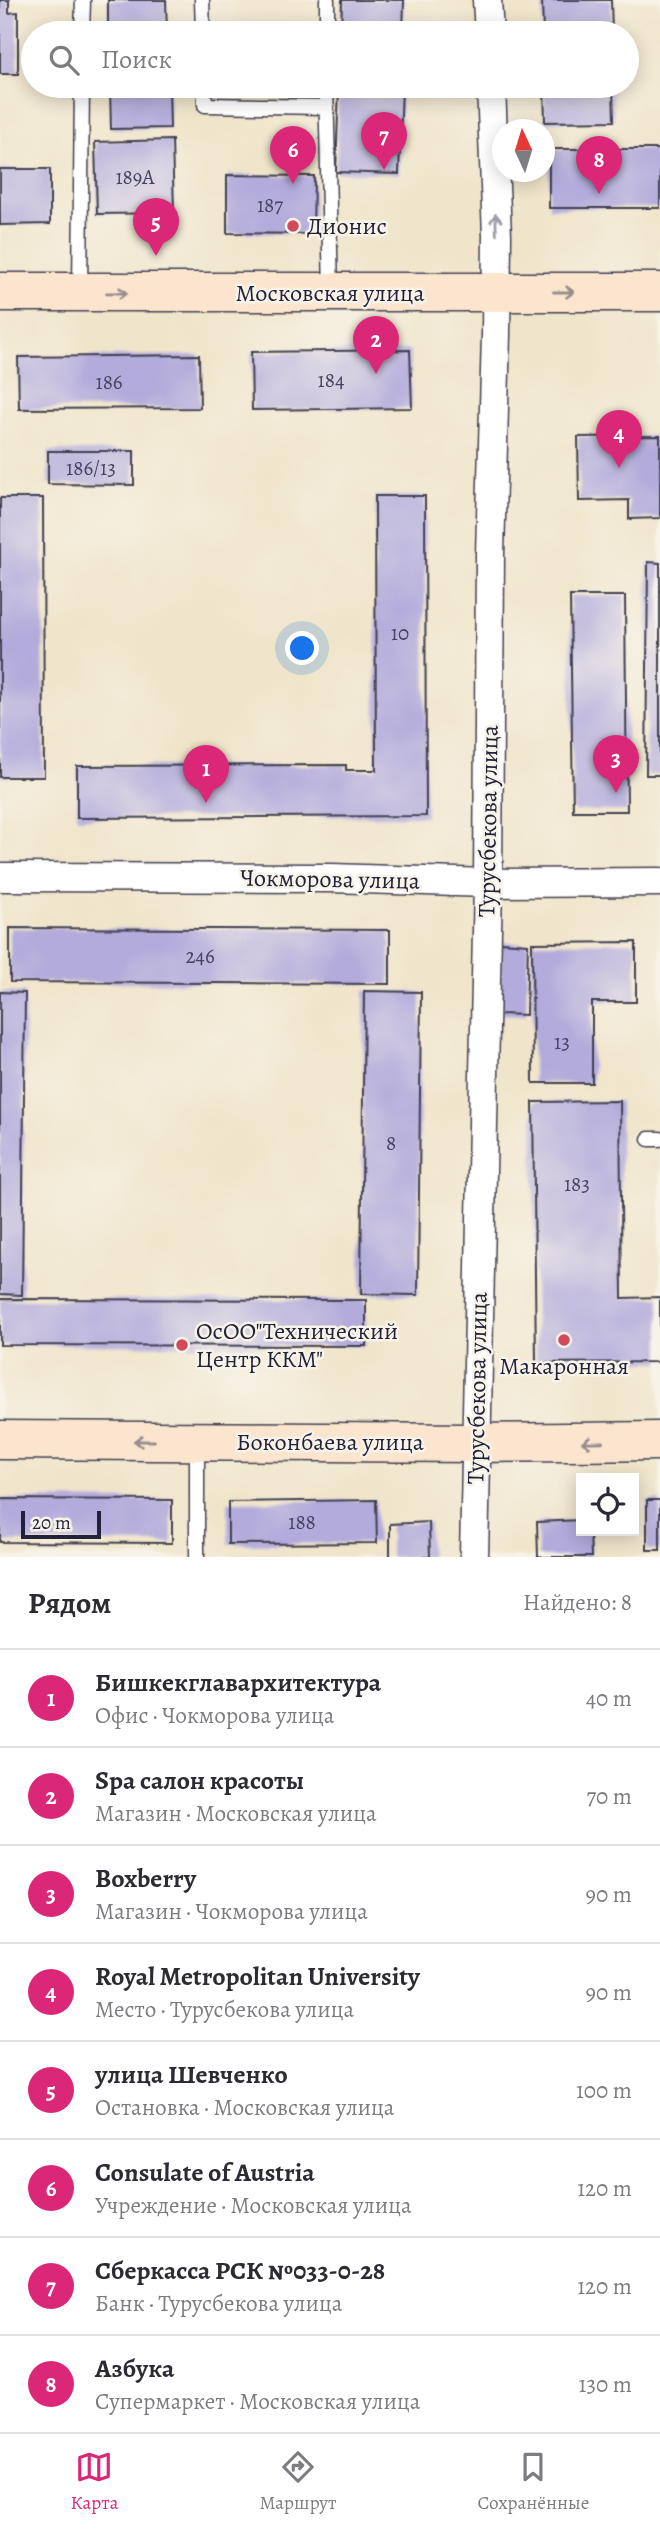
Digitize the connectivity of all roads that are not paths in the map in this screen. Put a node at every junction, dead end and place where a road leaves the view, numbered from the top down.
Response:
1 (83, 0) edge
2 (202, 0) edge
3 (327, 0) edge
4 (487, 0) edge
5 (82, 21) edge
6 (202, 21) edge
7 (327, 21) edge
8 (488, 21) edge
9 (82, 98) edge
10 (205, 98) edge
11 (326, 98) edge
12 (491, 98) edge
13 (326, 107) junction
14 (0, 292) edge
15 (496, 292) junction
16 (660, 292) edge
17 (80, 293) junction
18 (331, 293) junction
19 (0, 877) edge
20 (660, 882) edge
21 (488, 883) junction
22 (0, 1440) edge
23 (660, 1441) edge
24 (197, 1442) junction
25 (476, 1443) junction
26 (197, 1557) edge
27 (474, 1557) edge

1 - 5 lane
2 - 6 lane
3 - 7 lane
4 - 8 street
9 - 17 lane
10 - 13 lane
11 - 13 lane
15 -> 12 street, Турусбекова улица
13 - 18 lane
14 - 17 main road, Московская улица
15 -> 16 main road, Московская улица
15 - 18 main road, Московская улица
15 - 21 street, Турусбекова улица
17 -> 18 main road, Московская улица
19 - 21 street, Чокморова улица
20 - 21 street, Чокморова улица
21 - 25 street, Турусбекова улица
24 -> 22 main road, Боконбаева улица
23 -> 25 main road, Боконбаева улица
24 - 25 main road, Боконбаева улица
24 - 26 lane
25 - 27 street, Турусбекова улица

